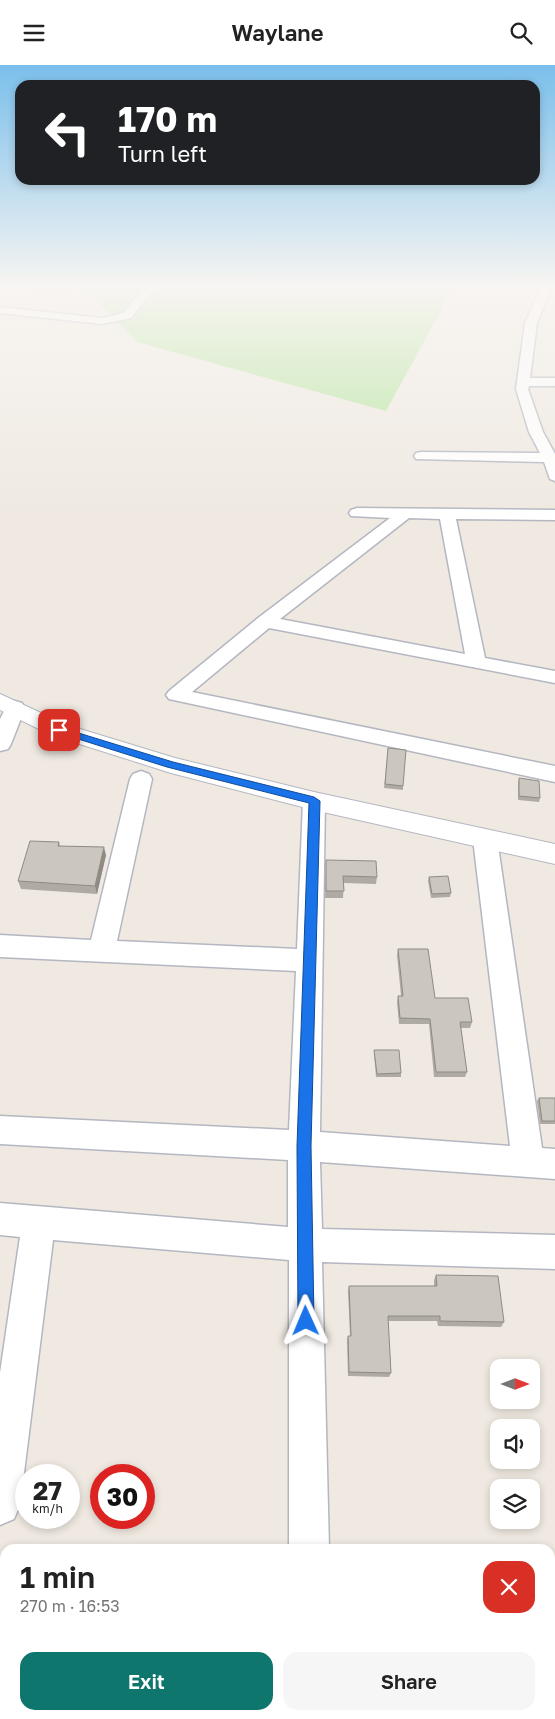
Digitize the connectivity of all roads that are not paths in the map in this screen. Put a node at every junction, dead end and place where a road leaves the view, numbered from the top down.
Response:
1 (526, 362) edge
2 (523, 382) junction
3 (555, 382) edge
4 (421, 456) dead end
5 (552, 458) edge
6 (555, 476) edge
7 (356, 513) dead end
8 (405, 514) junction
9 (447, 514) junction
10 (555, 515) edge
11 (265, 622) junction
12 (476, 662) junction
13 (555, 677) edge
14 (8, 705) edge
15 (0, 744) edge
16 (555, 774) edge
17 (141, 779) dead end
18 (314, 801) junction
19 (485, 839) junction
20 (555, 855) edge
21 (0, 946) edge
22 (102, 951) junction
23 (310, 961) junction
24 (0, 1130) edge
25 (304, 1146) junction
26 (541, 1163) edge
27 (0, 1219) edge
28 (39, 1222) junction
29 (305, 1245) junction
30 (555, 1252) edge
31 (0, 1505) edge
32 (309, 1544) edge

1 - 2 street
2 - 3 street
2 - 5 street
4 - 5 street
5 - 6 street
7 - 8 street
8 - 9 street
8 - 11 street
9 - 10 street
9 - 12 street
11 - 12 street
11 - 16 street
12 - 13 street
14 - 15 street
14 - 18 street
17 - 22 street
18 - 19 street
18 - 23 street
19 - 20 street
19 - 26 street
21 - 22 street
22 - 23 street
23 - 25 street
24 - 25 street
25 - 26 street
25 - 29 street
27 - 28 street
28 - 29 street
28 - 31 street
29 - 30 street
29 - 32 street

